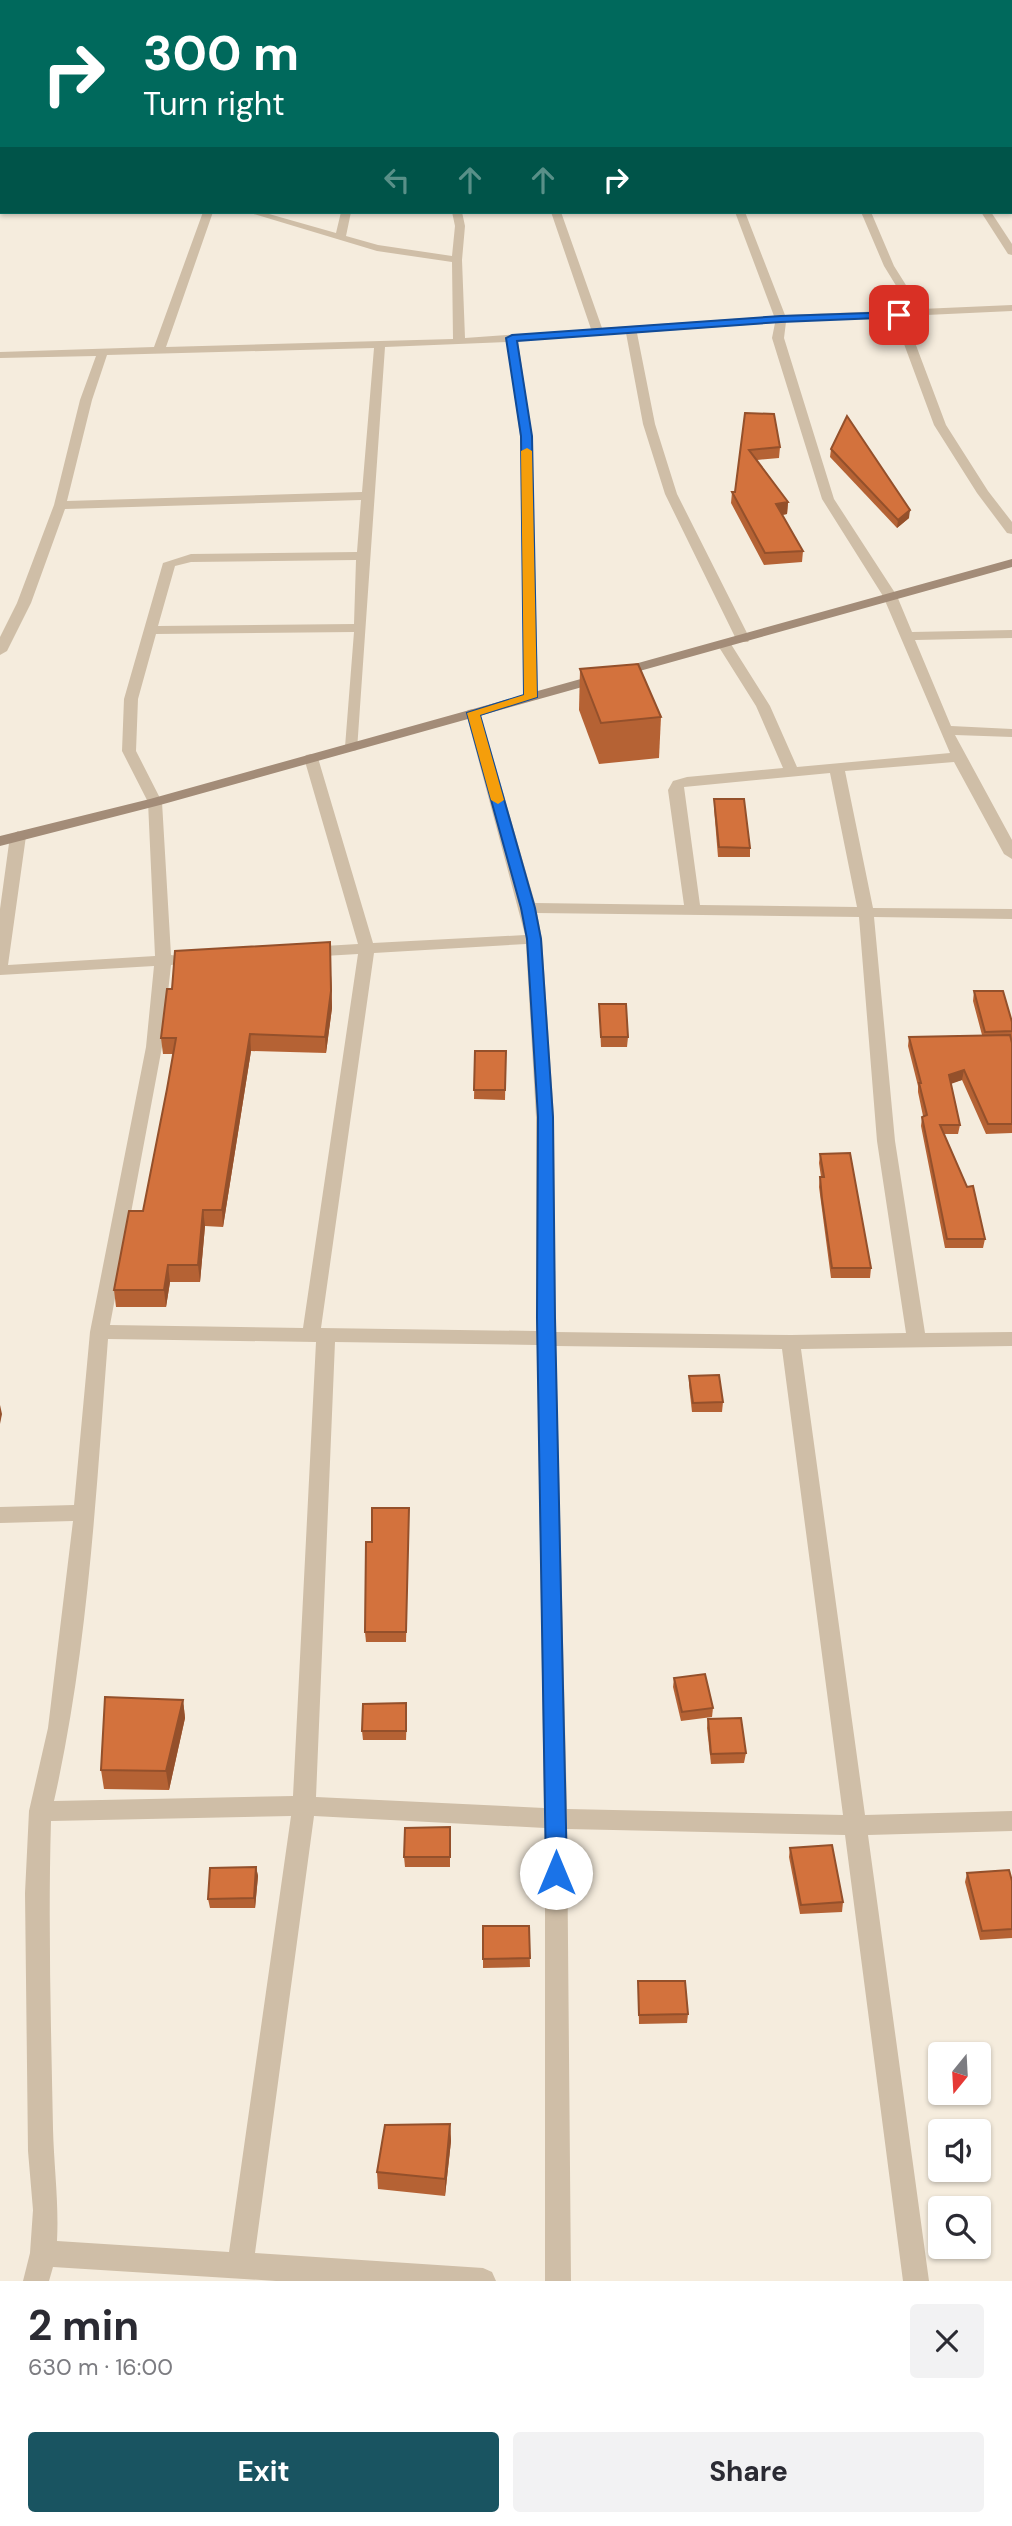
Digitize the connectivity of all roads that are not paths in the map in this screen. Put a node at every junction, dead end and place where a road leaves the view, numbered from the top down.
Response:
1 (207, 214) edge
2 (259, 214) edge
3 (346, 214) edge
4 (457, 214) edge
5 (557, 214) edge
6 (741, 214) edge
7 (867, 214) edge
8 (987, 214) edge
9 (341, 237) junction
10 (1012, 252) edge
11 (457, 260) junction
12 (1012, 308) edge
13 (919, 314) junction
14 (899, 315) junction
15 (781, 319) junction
16 (631, 330) junction
17 (598, 332) junction
18 (512, 338) junction
19 (459, 342) junction
20 (380, 344) junction
21 (159, 350) junction
22 (103, 352) junction
23 (0, 355) edge
24 (368, 496) junction
25 (60, 505) junction
26 (1012, 530) edge
27 (363, 556) junction
28 (1012, 563) edge
29 (890, 596) junction
30 (361, 628) junction
31 (150, 630) junction
32 (1012, 635) edge
33 (906, 636) junction
34 (743, 639) junction
35 (724, 644) junction
36 (0, 651) edge
37 (531, 697) junction
38 (473, 713) junction
39 (944, 730) junction
40 (1012, 733) edge
41 (352, 747) junction
42 (958, 757) junction
43 (311, 758) junction
44 (837, 769) junction
45 (792, 772) junction
46 (155, 802) junction
47 (18, 836) junction
48 (0, 841) edge
49 (1012, 854) edge
50 (528, 908) junction
51 (693, 910) junction
52 (866, 912) junction
53 (1012, 914) edge
54 (534, 939) junction
55 (366, 949) junction
56 (285, 954) edge
57 (190, 959) edge
58 (163, 961) junction
59 (0, 968) edge
60 (99, 1332) junction
61 (319, 1336) junction
62 (546, 1339) junction
63 (1012, 1339) edge
64 (916, 1340) junction
65 (791, 1342) junction
66 (84, 1513) junction
67 (0, 1515) edge
68 (304, 1806) junction
69 (40, 1811) junction
70 (556, 1819) junction
71 (1012, 1821) edge
72 (855, 1825) junction
73 (43, 2253) junction
74 (240, 2266) junction
75 (36, 2281) edge
76 (483, 2281) edge
77 (558, 2281) edge
78 (916, 2281) edge

1 - 21 street
2 - 9 street
3 - 9 street
4 - 11 street
5 - 17 street
6 - 15 street
7 - 13 street
8 - 10 street
9 - 11 street
11 - 19 street
12 - 13 street
13 - 14 street
14 - 15 street
14 - 26 street
15 - 16 street
15 - 29 street
16 - 17 street
16 - 34 street
17 - 18 street
18 - 19 street
18 - 37 street
19 - 20 street
20 - 21 street
20 - 24 street
21 - 22 street
22 - 23 street
22 - 25 street
24 - 25 street
24 - 27 street
25 - 36 street
27 - 30 street
27 - 31 street
28 - 29 street
29 - 33 street
29 - 34 street
30 - 31 street
30 - 41 street
31 - 46 street
32 - 33 street
33 - 39 street
34 - 35 street
35 - 37 street
35 - 45 street
37 - 38 street
38 - 41 street
38 - 50 street
39 - 40 street
39 - 42 street
41 - 43 street
42 - 44 street
42 - 49 street
43 - 46 street
43 - 55 street
44 - 45 street
44 - 52 street
45 - 51 street
46 - 47 street
46 - 58 street
47 - 48 street
47 - 59 street
50 - 51 street
50 - 54 street
51 - 52 street
52 - 53 street
52 - 64 street
54 - 55 street
54 - 62 street
55 - 56 street
55 - 61 street
57 - 58 street
58 - 59 street
58 - 60 street
60 - 61 street
60 - 66 street
61 - 62 street
61 - 68 street
62 - 65 street
62 - 70 street
63 - 64 street
64 - 65 street
65 - 72 street
66 - 67 street
66 - 69 street
68 - 69 street
68 - 70 street
68 - 74 street
69 - 73 street
70 - 72 street
70 - 77 street
71 - 72 street
72 - 78 street
73 - 74 street
73 - 75 street
74 - 76 street

